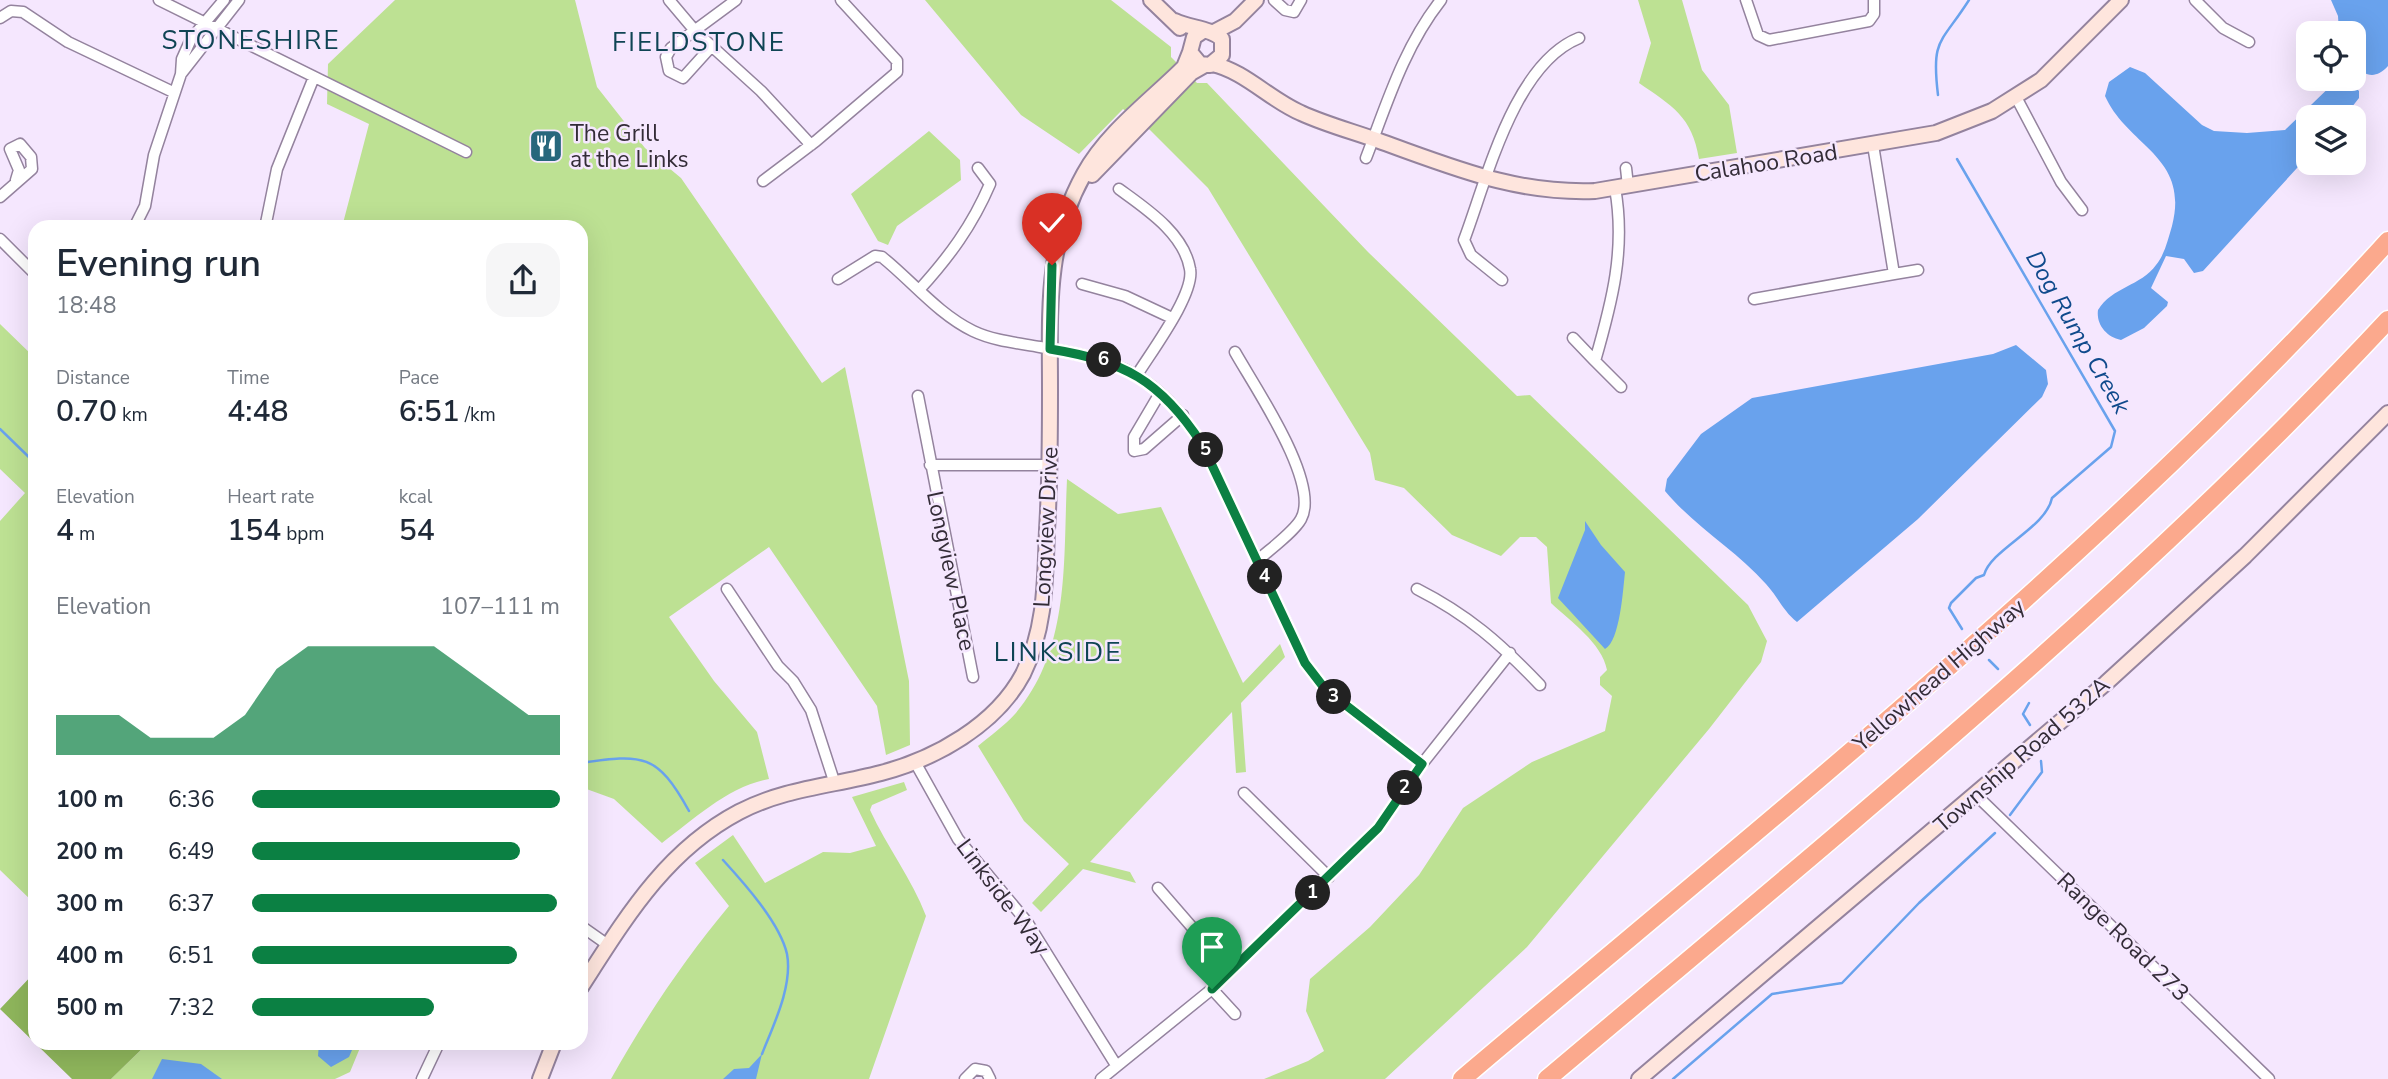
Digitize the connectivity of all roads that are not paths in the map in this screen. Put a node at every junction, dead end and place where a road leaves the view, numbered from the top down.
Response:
1 (159, 0) edge
2 (224, 0) edge
3 (239, 0) edge
4 (669, 0) edge
5 (736, 0) edge
6 (841, 0) edge
7 (1151, 0) edge
8 (1256, 0) edge
9 (1273, 0) edge
10 (1301, 0) edge
11 (1441, 0) edge
12 (1746, 0) edge
13 (1874, 0) edge
14 (2120, 0) edge
15 (2195, 0) edge
16 (0, 18) edge
17 (1175, 21) junction
18 (1235, 21) junction
19 (206, 23) junction
20 (218, 28) junction
21 (696, 32) junction
22 (1208, 32) junction
23 (1579, 38) dead end
24 (2249, 42) dead end
25 (711, 47) junction
26 (1224, 47) junction
27 (1190, 49) junction
28 (1209, 64) junction
29 (1234, 71) junction
30 (181, 75) junction
31 (314, 77) junction
32 (173, 92) junction
33 (2016, 97) junction
34 (1374, 139) junction
35 (811, 145) junction
36 (1873, 145) junction
37 (466, 152) dead end
38 (1366, 159) dead end
39 (978, 168) dead end
40 (1626, 168) dead end
41 (1487, 179) junction
42 (16, 180) dead end
43 (763, 181) dead end
44 (1622, 187) junction
45 (1119, 189) dead end
46 (1074, 194) junction
47 (0, 197) edge
48 (2082, 210) dead end
49 (138, 220) edge
50 (267, 220) edge
51 (0, 239) edge
52 (2388, 241) edge
53 (28, 267) edge
54 (1919, 270) dead end
55 (1894, 274) junction
56 (838, 279) dead end
57 (1502, 281) dead end
58 (1082, 284) dead end
59 (919, 290) junction
60 (1754, 299) dead end
61 (1172, 318) junction
62 (2388, 320) edge
63 (1573, 338) dead end
64 (1050, 349) junction
65 (1235, 352) dead end
66 (1595, 361) junction
67 (1137, 375) junction
68 (1621, 387) dead end
69 (1160, 393) junction
70 (918, 396) dead end
71 (2388, 413) edge
72 (1183, 415) junction
73 (930, 465) junction
74 (1051, 465) junction
75 (1258, 560) junction
76 (727, 589) dead end
77 (1417, 589) dead end
78 (1510, 653) junction
79 (973, 677) dead end
80 (1540, 685) dead end
81 (915, 762) junction
82 (1422, 764) junction
83 (834, 782) junction
84 (1244, 793) dead end
85 (1976, 796) junction
86 (1329, 877) junction
87 (1158, 888) dead end
88 (588, 931) edge
89 (608, 945) junction
90 (1230, 971) junction
91 (588, 976) edge
92 (1212, 989) junction
93 (1235, 1014) dead end
94 (436, 1050) edge
95 (548, 1050) edge
96 (1116, 1065) junction
97 (422, 1079) edge
98 (540, 1079) edge
99 (965, 1079) edge
100 (990, 1079) edge
101 (1101, 1079) edge
102 (1462, 1079) edge
103 (1547, 1079) edge
104 (1639, 1079) edge
105 (2269, 1079) edge

1 - 19 street
2 - 19 street
3 - 20 street
4 - 21 street
5 - 21 street
6 - 35 street
7 - 17 street
8 - 18 street
9 - 10 street
11 - 34 street
12 - 13 street
14 - 33 street, Calahoo Road
15 - 24 street
16 - 32 street
17 - 22 street
17 - 27 street
18 - 22 street
18 - 26 street
19 - 20 street
19 - 30 street
20 - 30 street
20 - 31 street
21 - 25 street
21 - 25 street
22 - 26 street
22 - 27 street
23 - 41 street
25 - 35 street
26 - 28 street
26 - 29 street
27 - 28 street
27 - 46 street, Longview Drive
28 - 29 street, Calahoo Road
28 - 46 street, Longview Drive
29 - 34 street, Calahoo Road
30 - 32 street
31 - 37 street
31 - 50 street
32 - 49 street
33 - 36 street, Calahoo Road
33 - 48 street
34 - 38 street
34 - 41 street, Calahoo Road
35 - 43 street
36 - 44 street, Calahoo Road
36 - 55 street
39 - 59 street
40 - 44 street
41 - 44 street, Calahoo Road
41 - 57 street
42 - 47 street
44 - 66 street
45 - 61 street
46 - 64 street, Longview Drive
51 - 53 street
52 - 102 highway, Yellowhead Highway
54 - 55 street
55 - 60 street
56 - 59 street
58 - 61 street
59 - 64 street
61 - 67 street
62 - 103 highway
63 - 66 street
64 - 67 street
64 - 74 street, Longview Drive
65 - 75 street
66 - 68 street
67 - 69 street
69 - 72 street
69 - 72 street
70 - 73 street, Longview Place
71 - 85 street, Township Road 532A
72 - 75 street
73 - 74 street, Longview Place
73 - 79 street, Longview Place
74 - 81 street, Longview Drive
75 - 82 street
76 - 83 street
77 - 78 street
78 - 80 street
78 - 82 street
81 - 83 street, Longview Drive
81 - 96 street, Linkside Way
82 - 86 street
83 - 89 street, Longview Drive
84 - 86 street
85 - 104 street, Township Road 532A
85 - 105 street, Range Road 273
86 - 90 street
87 - 90 street
88 - 89 street
89 - 91 street, Longview Drive
90 - 92 street
92 - 93 street
92 - 96 street
94 - 97 street
95 - 98 street
96 - 101 street
99 - 100 street

